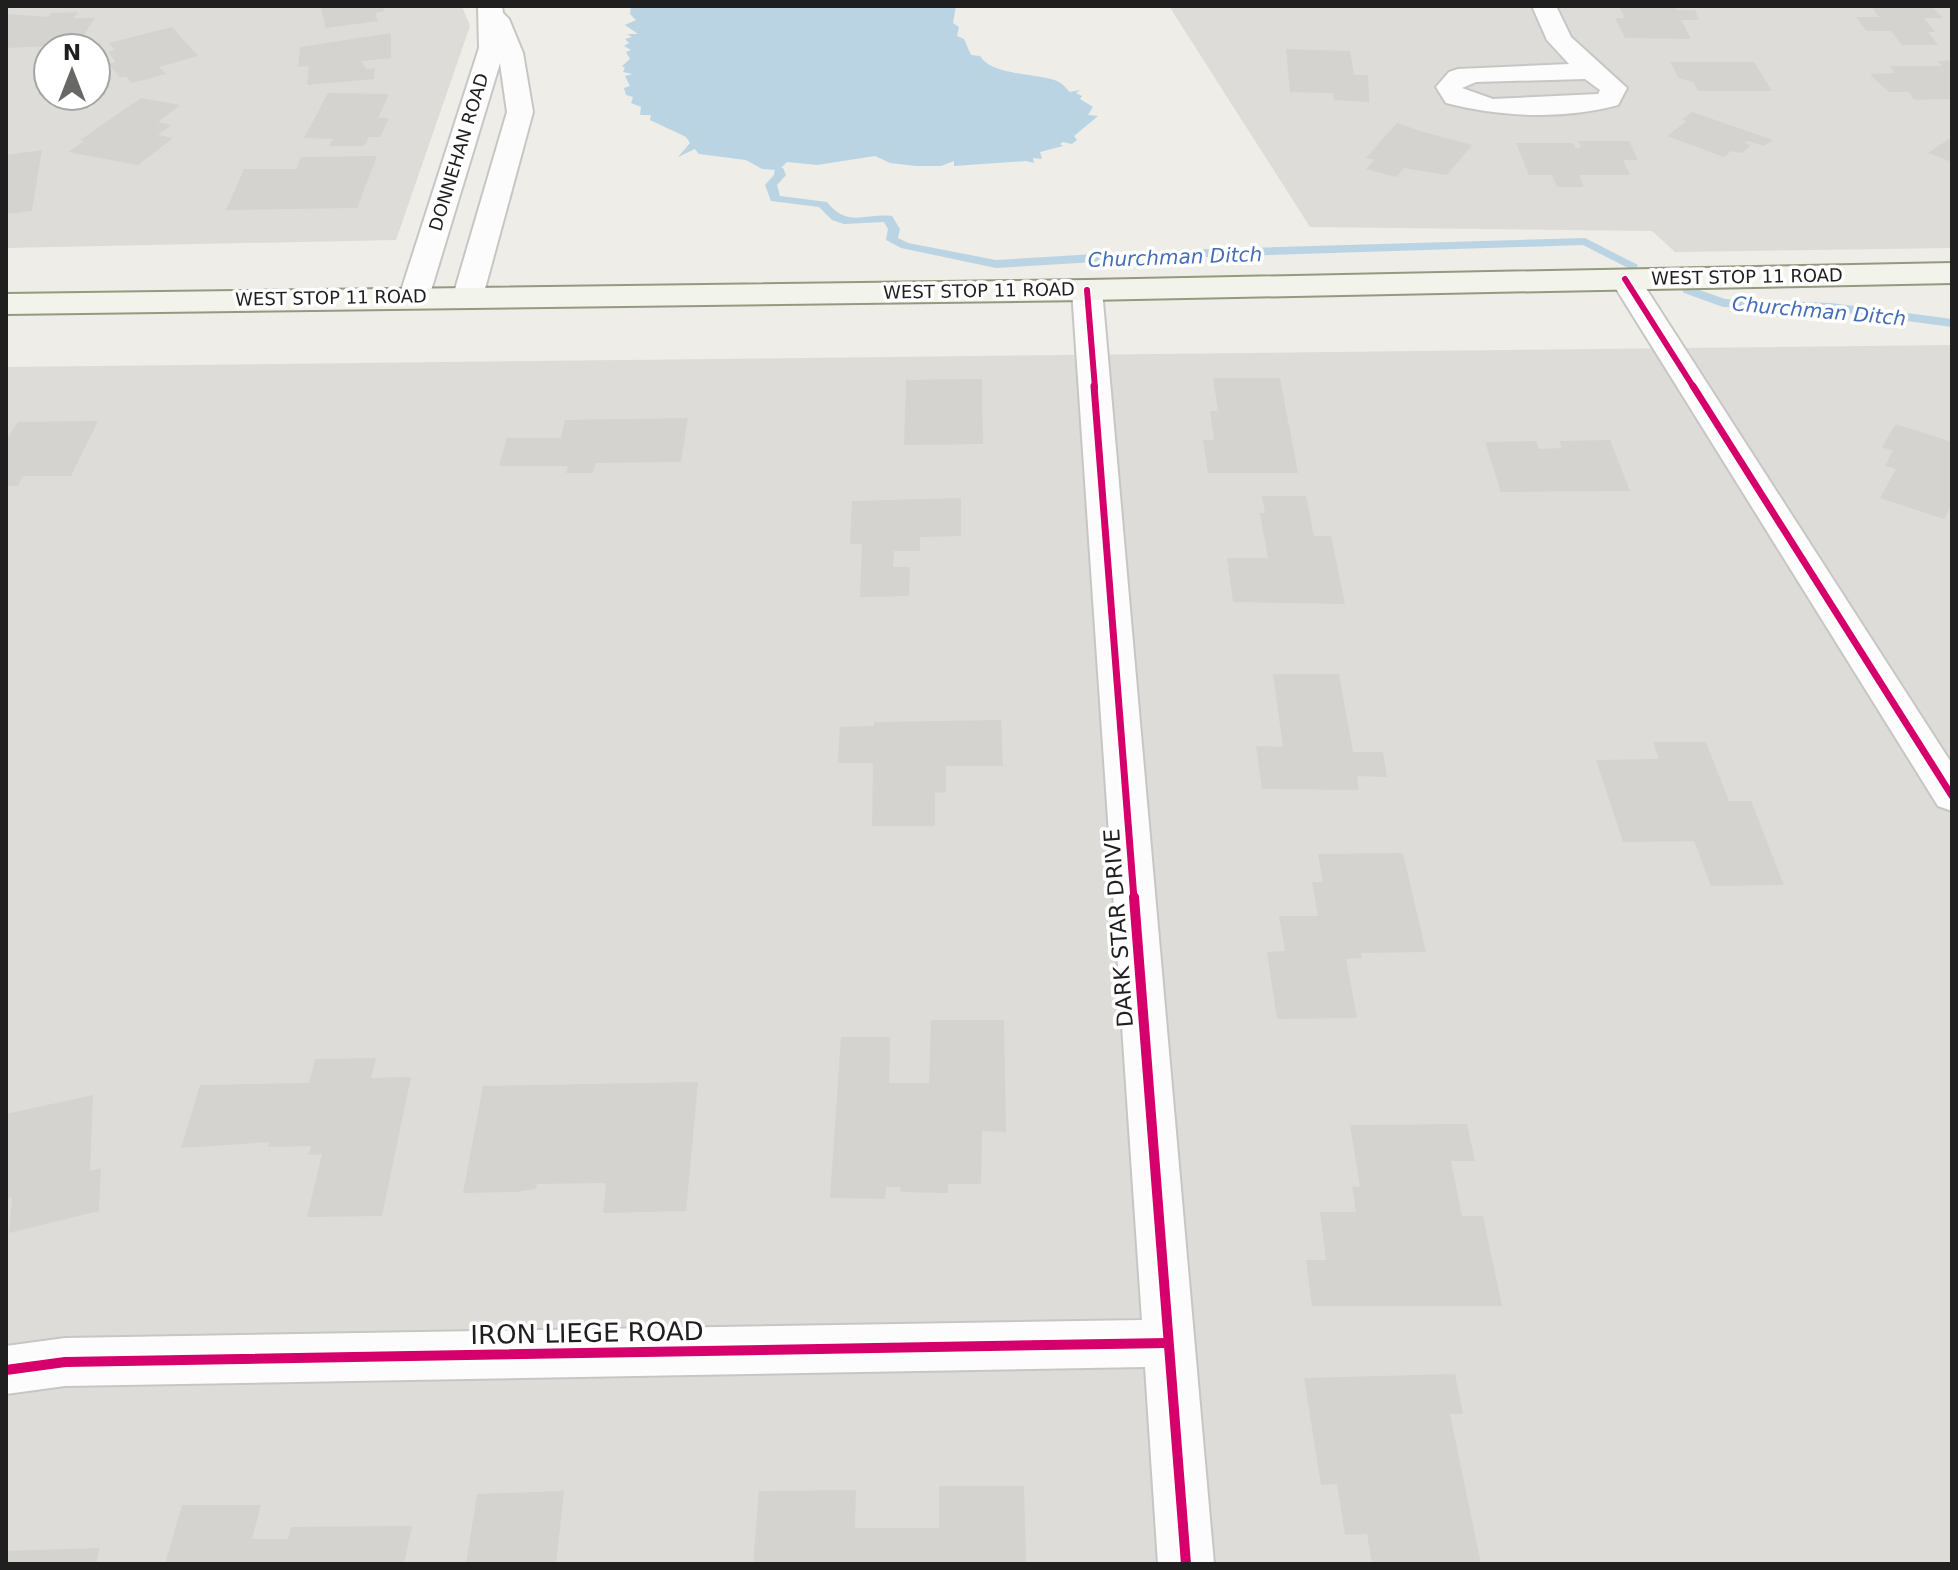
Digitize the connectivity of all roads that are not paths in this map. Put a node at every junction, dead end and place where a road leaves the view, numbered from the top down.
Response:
1 (490, 6) edge
2 (1544, 6) edge
3 (1591, 71) junction
4 (1952, 273) edge
5 (1625, 279) junction
6 (1087, 290) junction
7 (468, 296) junction
8 (414, 297) junction
9 (6, 304) edge
10 (1952, 796) edge
11 (1168, 1343) junction
12 (6, 1370) edge
13 (1186, 1564) edge

1 - 7 street, DONNEHAN ROAD
1 - 8 street, DONNEHAN ROAD
2 - 3 street
3 - 3 street
4 - 5 main road, WEST STOP 11 ROAD
5 - 6 main road, WEST STOP 11 ROAD
5 - 10 street
6 - 7 main road, WEST STOP 11 ROAD
6 - 11 street, DARK STAR DRIVE
7 - 8 main road, WEST STOP 11 ROAD
8 - 9 main road, WEST STOP 11 ROAD
11 - 12 street, IRON LIEGE ROAD
11 - 13 street, DARK STAR DRIVE

